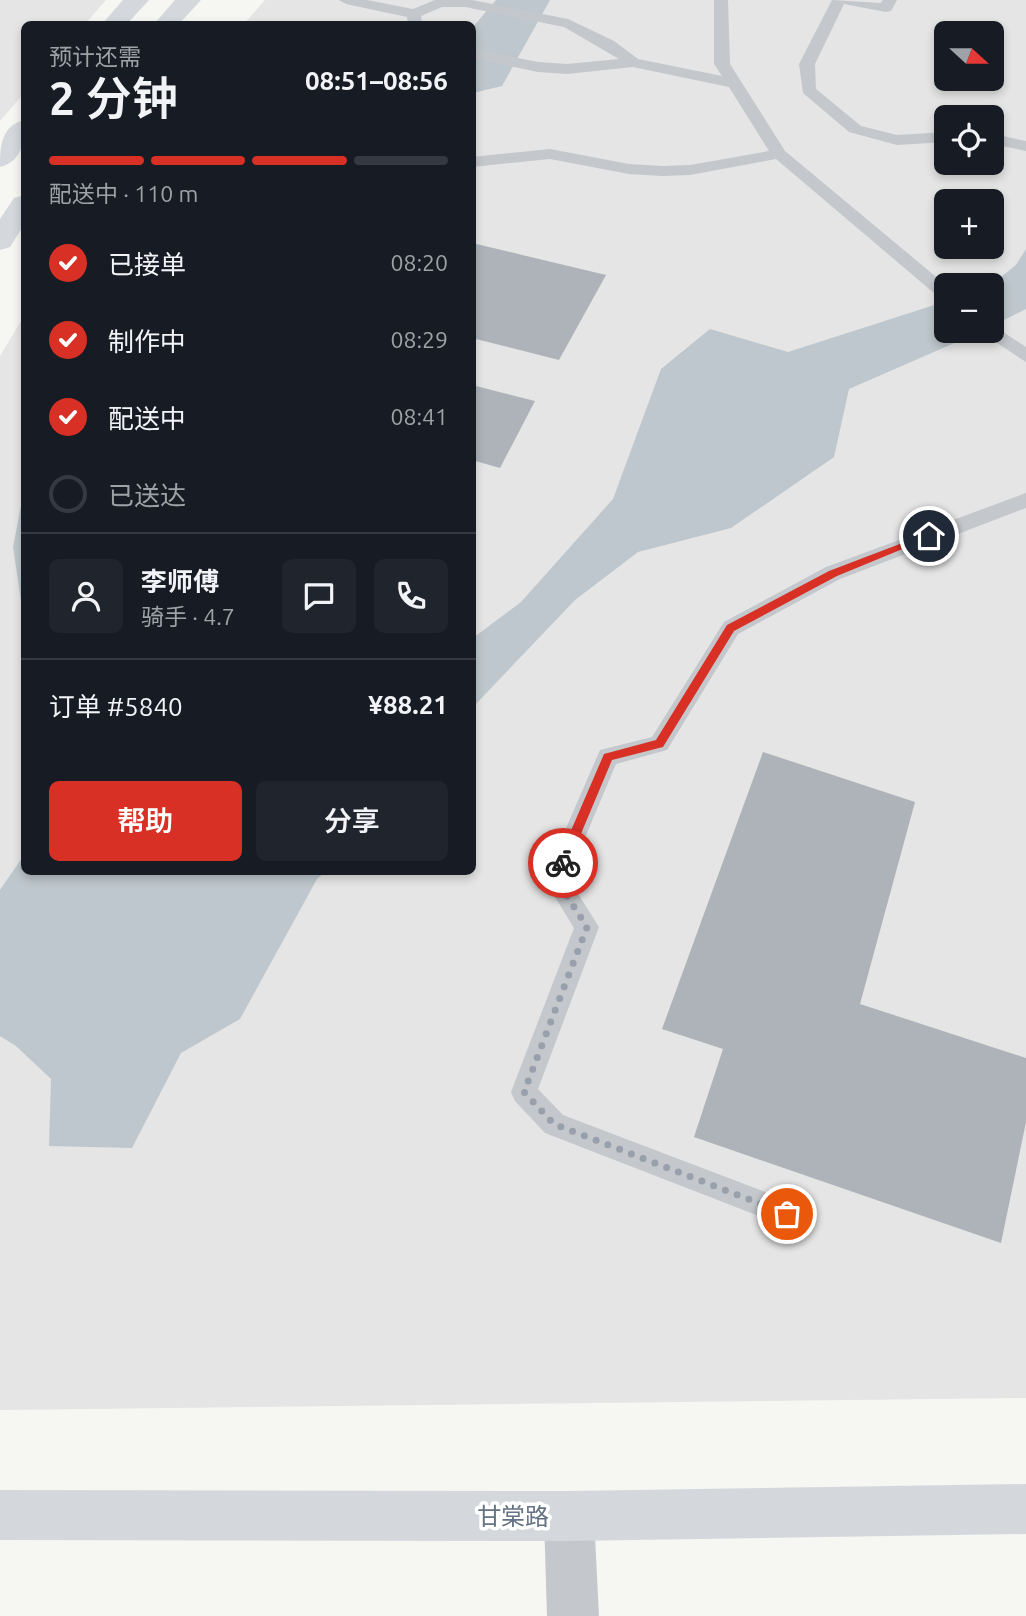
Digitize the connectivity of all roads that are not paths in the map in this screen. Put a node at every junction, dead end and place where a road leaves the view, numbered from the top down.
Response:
1 (137, 0) edge
2 (189, 0) edge
3 (346, 0) edge
4 (721, 0) edge
5 (839, 0) edge
6 (846, 0) edge
7 (890, 0) edge
8 (415, 19) edge
9 (117, 21) edge
10 (169, 21) edge
11 (476, 54) edge
12 (634, 62) junction
13 (732, 83) junction
14 (21, 132) edge
15 (934, 137) edge
16 (1004, 141) edge
17 (1026, 146) edge
18 (779, 154) junction
19 (0, 159) edge
20 (476, 162) edge
21 (21, 209) edge
22 (0, 241) edge
23 (934, 284) edge
24 (1004, 341) edge
25 (1026, 356) edge
26 (1026, 500) edge
27 (787, 1214) dead end
28 (1026, 1509) edge
29 (0, 1514) edge
30 (569, 1516) junction
31 (573, 1616) edge

1 - 9 main road
2 - 10 main road
3 - 8 lane
4 - 13 lane
5 - 15 lane
6 - 7 lane
8 - 12 lane
11 - 12 lane
12 - 13 lane
13 - 18 lane
14 - 19 main road
16 - 17 lane
18 - 20 lane
18 - 23 lane
21 - 22 main road
24 - 25 lane
26 - 27 lane
28 - 30 main road, 甘棠路
29 - 30 main road, 甘棠路
30 - 31 street

